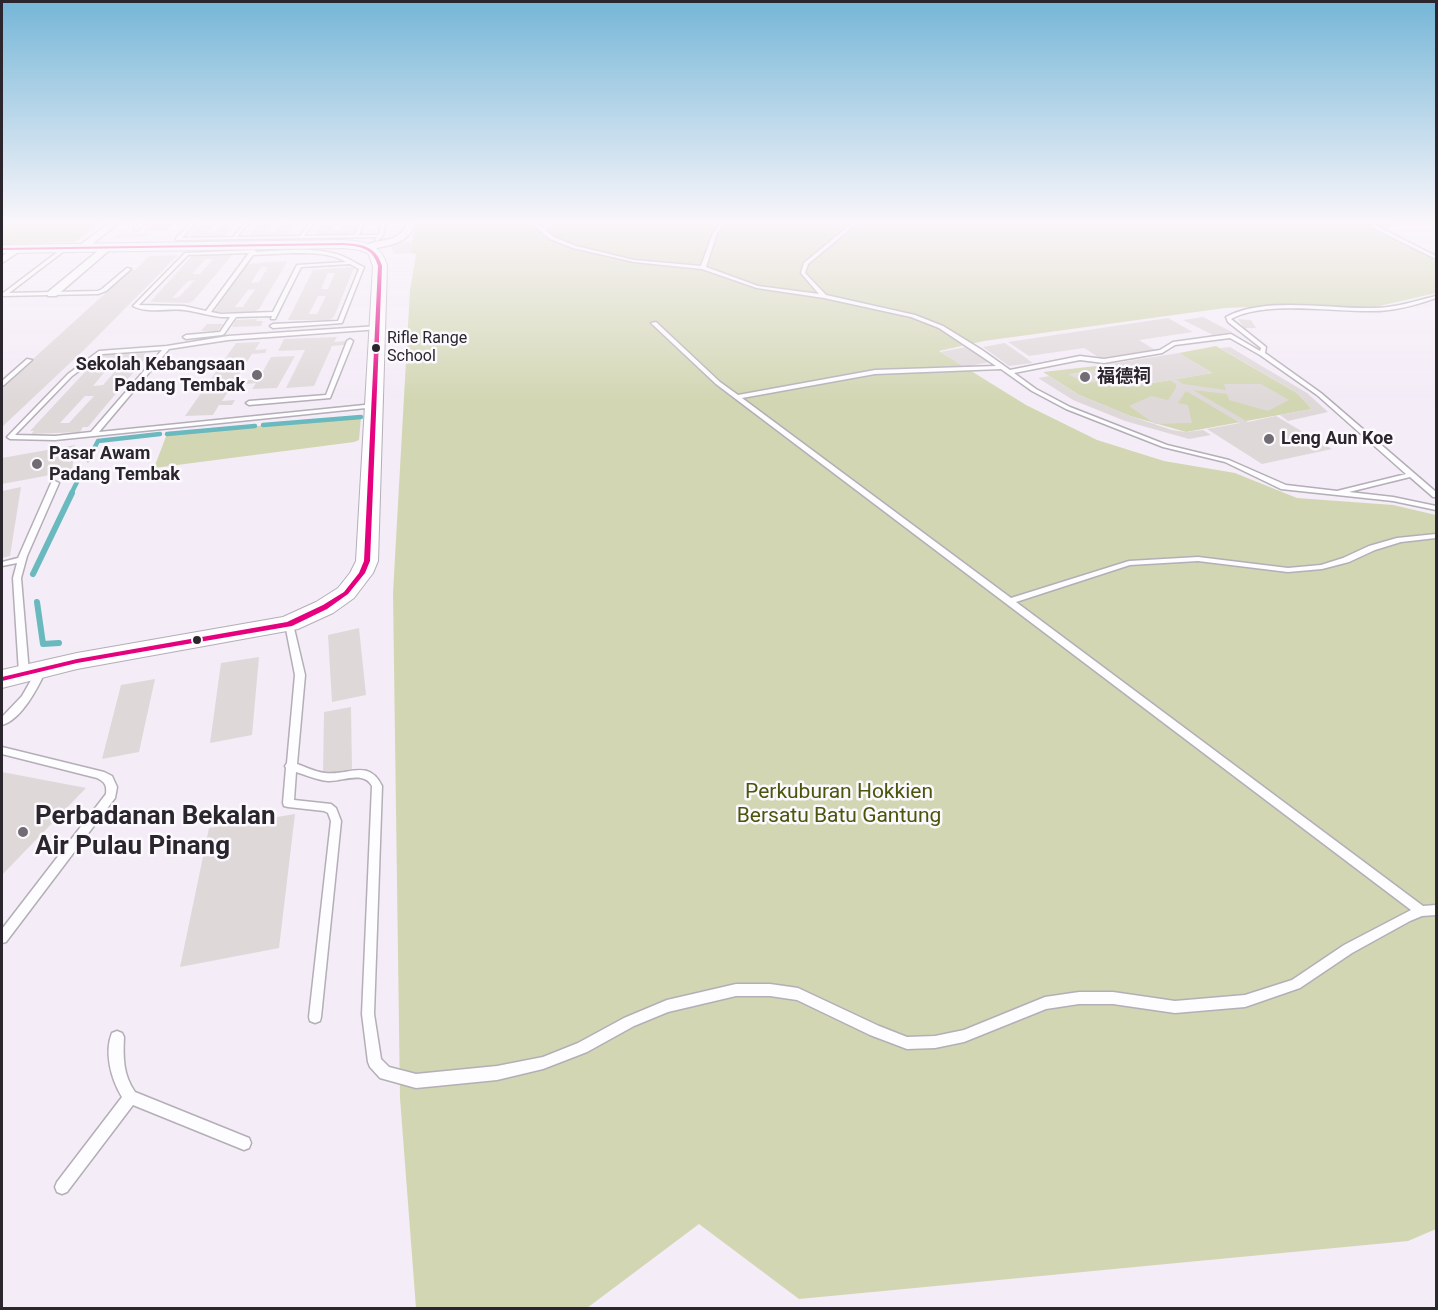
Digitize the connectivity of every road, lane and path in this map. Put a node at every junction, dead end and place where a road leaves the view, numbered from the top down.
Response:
1 (22, 281) edge
2 (67, 281) edge
3 (114, 281) edge
4 (160, 281) edge
5 (232, 281) edge
6 (291, 281) edge
7 (365, 281) edge
8 (375, 281) edge
9 (740, 281) edge
10 (810, 281) edge
11 (52, 294) junction
12 (3, 295) edge
13 (824, 296) junction
14 (1437, 297) edge
15 (207, 314) junction
16 (274, 314) junction
17 (233, 317) junction
18 (654, 323) dead end
19 (273, 326) junction
20 (378, 327) junction
21 (1246, 333) junction
22 (270, 335) junction
23 (1231, 336) junction
24 (186, 337) dead end
25 (350, 341) dead end
26 (167, 348) junction
27 (1262, 354) junction
28 (29, 360) dead end
29 (1006, 369) junction
30 (2, 384) edge
31 (328, 397) junction
32 (739, 397) junction
33 (374, 406) junction
34 (326, 410) junction
35 (242, 418) junction
36 (94, 433) junction
37 (1411, 475) junction
38 (55, 483) dead end
39 (1329, 494) junction
40 (1437, 495) edge
41 (1437, 508) edge
42 (1437, 536) edge
43 (22, 560) junction
44 (2, 564) edge
45 (1008, 602) junction
46 (289, 624) junction
47 (22, 674) edge
48 (2, 722) edge
49 (2, 751) edge
50 (290, 766) junction
51 (1437, 910) edge
52 (1421, 911) junction
53 (2, 938) edge
54 (315, 1017) dead end
55 (117, 1037) dead end
56 (130, 1097) junction
57 (244, 1143) dead end
58 (62, 1187) dead end

1 - 12 lane
2 - 11 street
3 - 11 lane
4 - 15 lane
5 - 15 lane
6 - 16 lane
7 - 19 lane
8 - 20 street
9 - 13 lane
10 - 13 lane
11 - 12 lane
13 - 29 lane
14 - 21 lane
15 - 17 lane
16 - 17 lane
16 - 19 lane
17 - 24 lane
18 - 32 lane
19 - 22 lane
20 - 22 lane
20 - 33 street
21 - 23 lane
21 - 27 lane
22 - 26 lane
23 - 27 lane
23 - 29 lane
25 - 31 lane
26 - 36 lane
26 - 36 lane
27 - 37 lane
28 - 30 lane
29 - 32 lane
29 - 39 lane
31 - 34 lane
31 - 35 lane
32 - 45 lane
33 - 34 lane
33 - 46 street
34 - 35 lane
35 - 36 lane
37 - 39 lane
37 - 40 lane
38 - 43 lane
39 - 41 lane
42 - 45 lane
43 - 44 lane
43 - 47 lane
45 - 52 lane
46 - 47 street
46 - 50 lane
47 - 48 lane
49 - 53 lane
50 - 52 lane
50 - 54 lane
51 - 52 lane
55 - 56 lane
56 - 57 lane
56 - 58 lane

